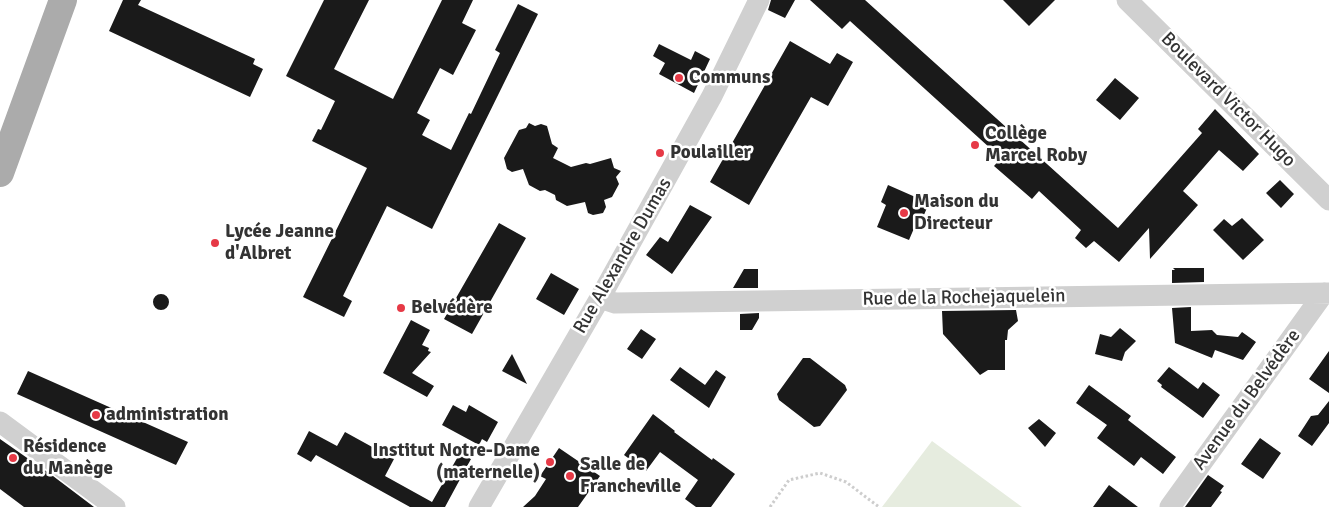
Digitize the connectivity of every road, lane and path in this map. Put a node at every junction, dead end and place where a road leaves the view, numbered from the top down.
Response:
1 (63, 0) edge
2 (759, 0) edge
3 (1127, 0) edge
4 (0, 173) edge
5 (1329, 200) edge
6 (1326, 293) edge
7 (600, 298) junction
8 (0, 422) edge
9 (114, 507) edge
10 (479, 507) edge
11 (770, 507) edge
12 (880, 507) edge
13 (1170, 507) edge

1 - 4 main road
2 - 7 street, Rue Alexandre Dumas
3 - 5 street, Boulevard Victor Hugo
6 - 7 street, Rue de la Rochejaquelein
6 - 13 street, Avenue du Belvédère
7 - 10 street, Rue Alexandre Dumas
8 - 9 street
11 - 12 path

